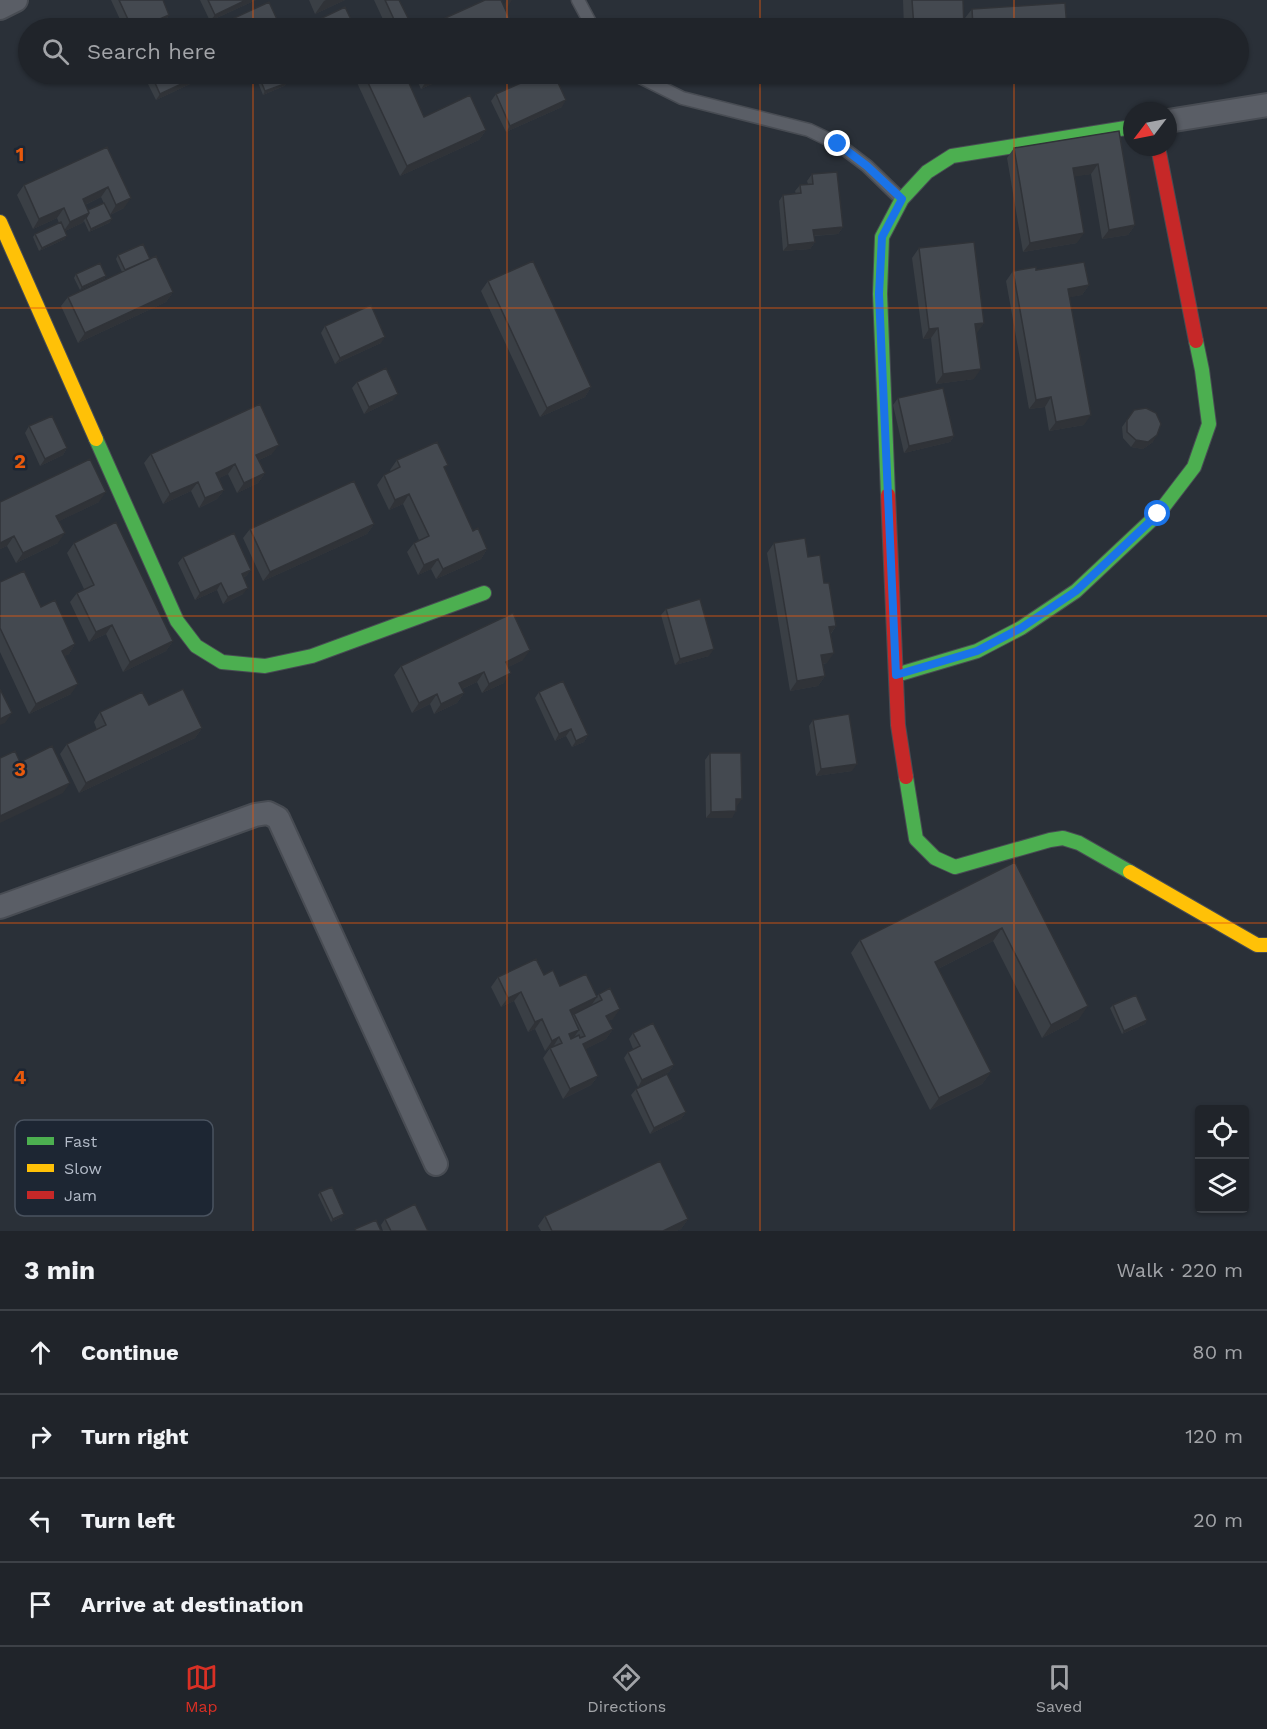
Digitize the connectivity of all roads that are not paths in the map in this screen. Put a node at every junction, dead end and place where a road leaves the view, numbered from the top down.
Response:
1 (16, 0) edge
2 (578, 0) edge
3 (0, 8) edge
4 (588, 18) edge
5 (654, 84) edge
6 (1267, 105) edge
7 (1177, 120) edge
8 (1123, 128) edge
9 (1160, 156) edge
10 (902, 199) junction
11 (0, 222) edge
12 (484, 593) dead end
13 (896, 675) junction
14 (0, 907) edge
15 (1267, 945) edge
16 (436, 1164) dead end

1 - 3 street
2 - 4 lane
5 - 10 lane
6 - 7 street
8 - 10 street
9 - 13 street
10 - 13 street
11 - 12 street
13 - 15 street
14 - 16 street

